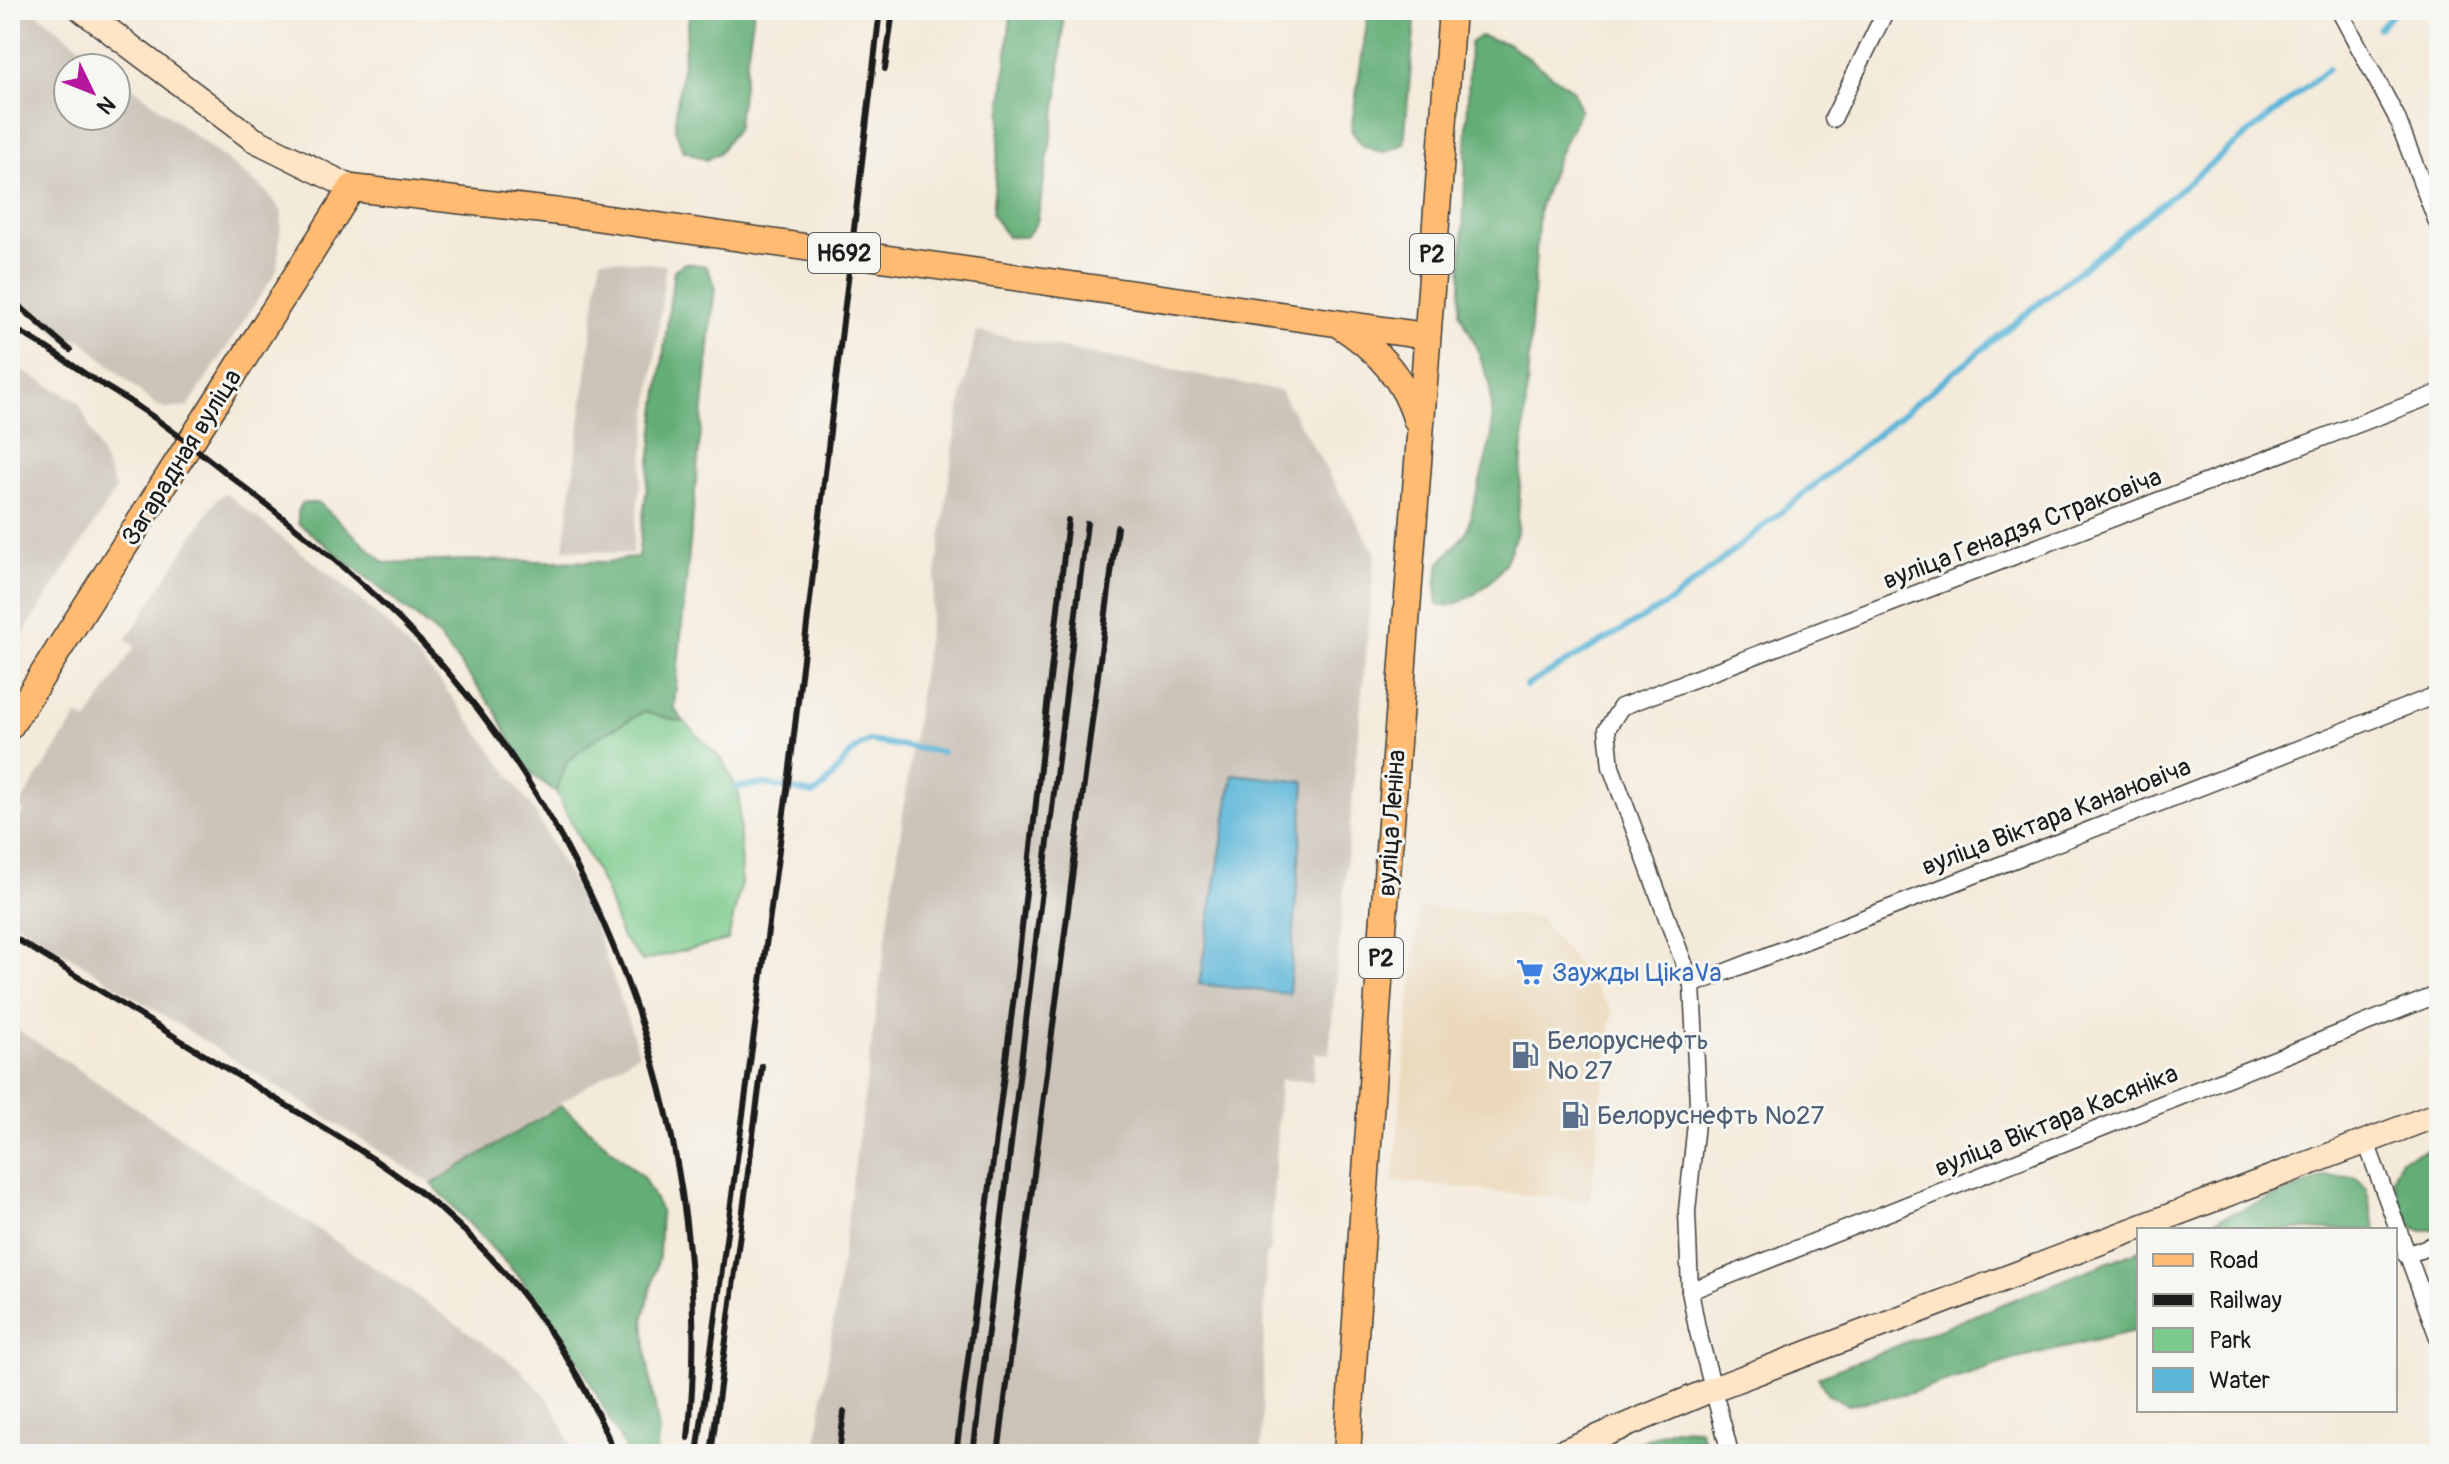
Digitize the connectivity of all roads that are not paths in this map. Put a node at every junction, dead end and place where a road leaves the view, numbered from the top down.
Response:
1 (82, 10) edge
2 (1452, 10) edge
3 (1886, 10) edge
4 (2339, 10) edge
5 (1833, 119) dead end
6 (352, 188) junction
7 (2439, 227) edge
8 (1335, 322) junction
9 (1426, 336) junction
10 (2439, 393) edge
11 (1420, 430) junction
12 (2439, 694) edge
13 (10, 726) edge
14 (1692, 985) junction
15 (2439, 994) edge
16 (2439, 1114) edge
17 (2366, 1142) junction
18 (2139, 1228) edge
19 (2396, 1228) edge
20 (2137, 1229) edge
21 (2397, 1230) edge
22 (2439, 1243) edge
23 (2406, 1255) junction
24 (1690, 1291) junction
25 (2439, 1340) edge
26 (1713, 1389) junction
27 (1347, 1454) edge
28 (1557, 1454) edge
29 (1728, 1454) edge

1 - 6 street, Н692
2 - 9 main road, Р2
3 - 5 street
4 - 7 street
6 - 8 main road, Н692
6 - 13 main road, Загарадная вуліца
8 - 9 main road, Н692
8 - 11 main road
9 - 11 main road, вуліца Леніна / Р2
10 - 14 street, вуліца Генадзя Страковіча
11 - 27 main road, вуліца Леніна / Р2
12 - 14 street, вуліца Віктара Канановіча
14 - 24 street
15 - 24 street, вуліца Віктара Касяніка
16 - 17 street
17 - 18 street
17 - 19 street
20 - 26 street
21 - 23 street
22 - 23 street
23 - 25 street
24 - 26 street
26 - 28 street
26 - 29 street

